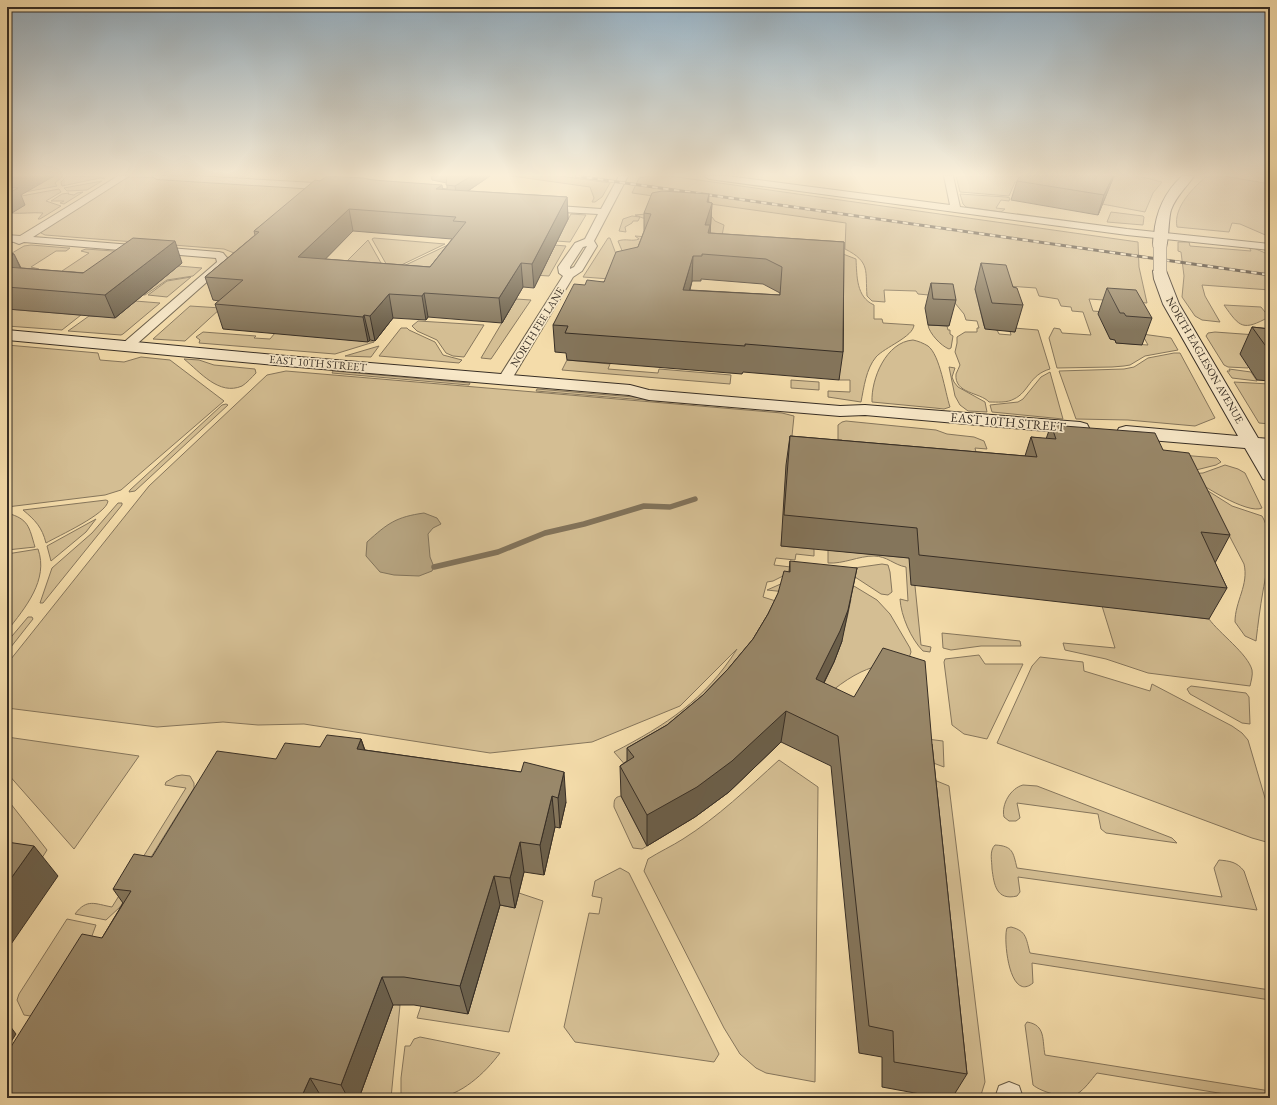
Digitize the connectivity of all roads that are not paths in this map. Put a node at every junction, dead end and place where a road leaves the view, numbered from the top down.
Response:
1 (42, 228) edge
2 (597, 228) edge
3 (1071, 228) edge
4 (1162, 228) edge
5 (7, 238) edge
6 (22, 240) junction
7 (1160, 242) junction
8 (1270, 247) edge
9 (7, 249) edge
10 (7, 335) edge
11 (126, 347) junction
12 (505, 379) junction
13 (1261, 444) edge
14 (1270, 475) edge

1 - 6 street
2 - 12 street, NORTH FEE LANE
3 - 7 street
4 - 7 street, NORTH EAGLESON AVENUE
5 - 6 street
6 - 9 street
6 - 11 street
7 - 8 street
7 - 13 street, NORTH EAGLESON AVENUE, bridge
10 - 11 street, EAST 10TH STREET
11 - 12 street, EAST 10TH STREET
12 - 13 street, EAST 10TH STREET
13 - 14 street, NORTH EAGLESON AVENUE

